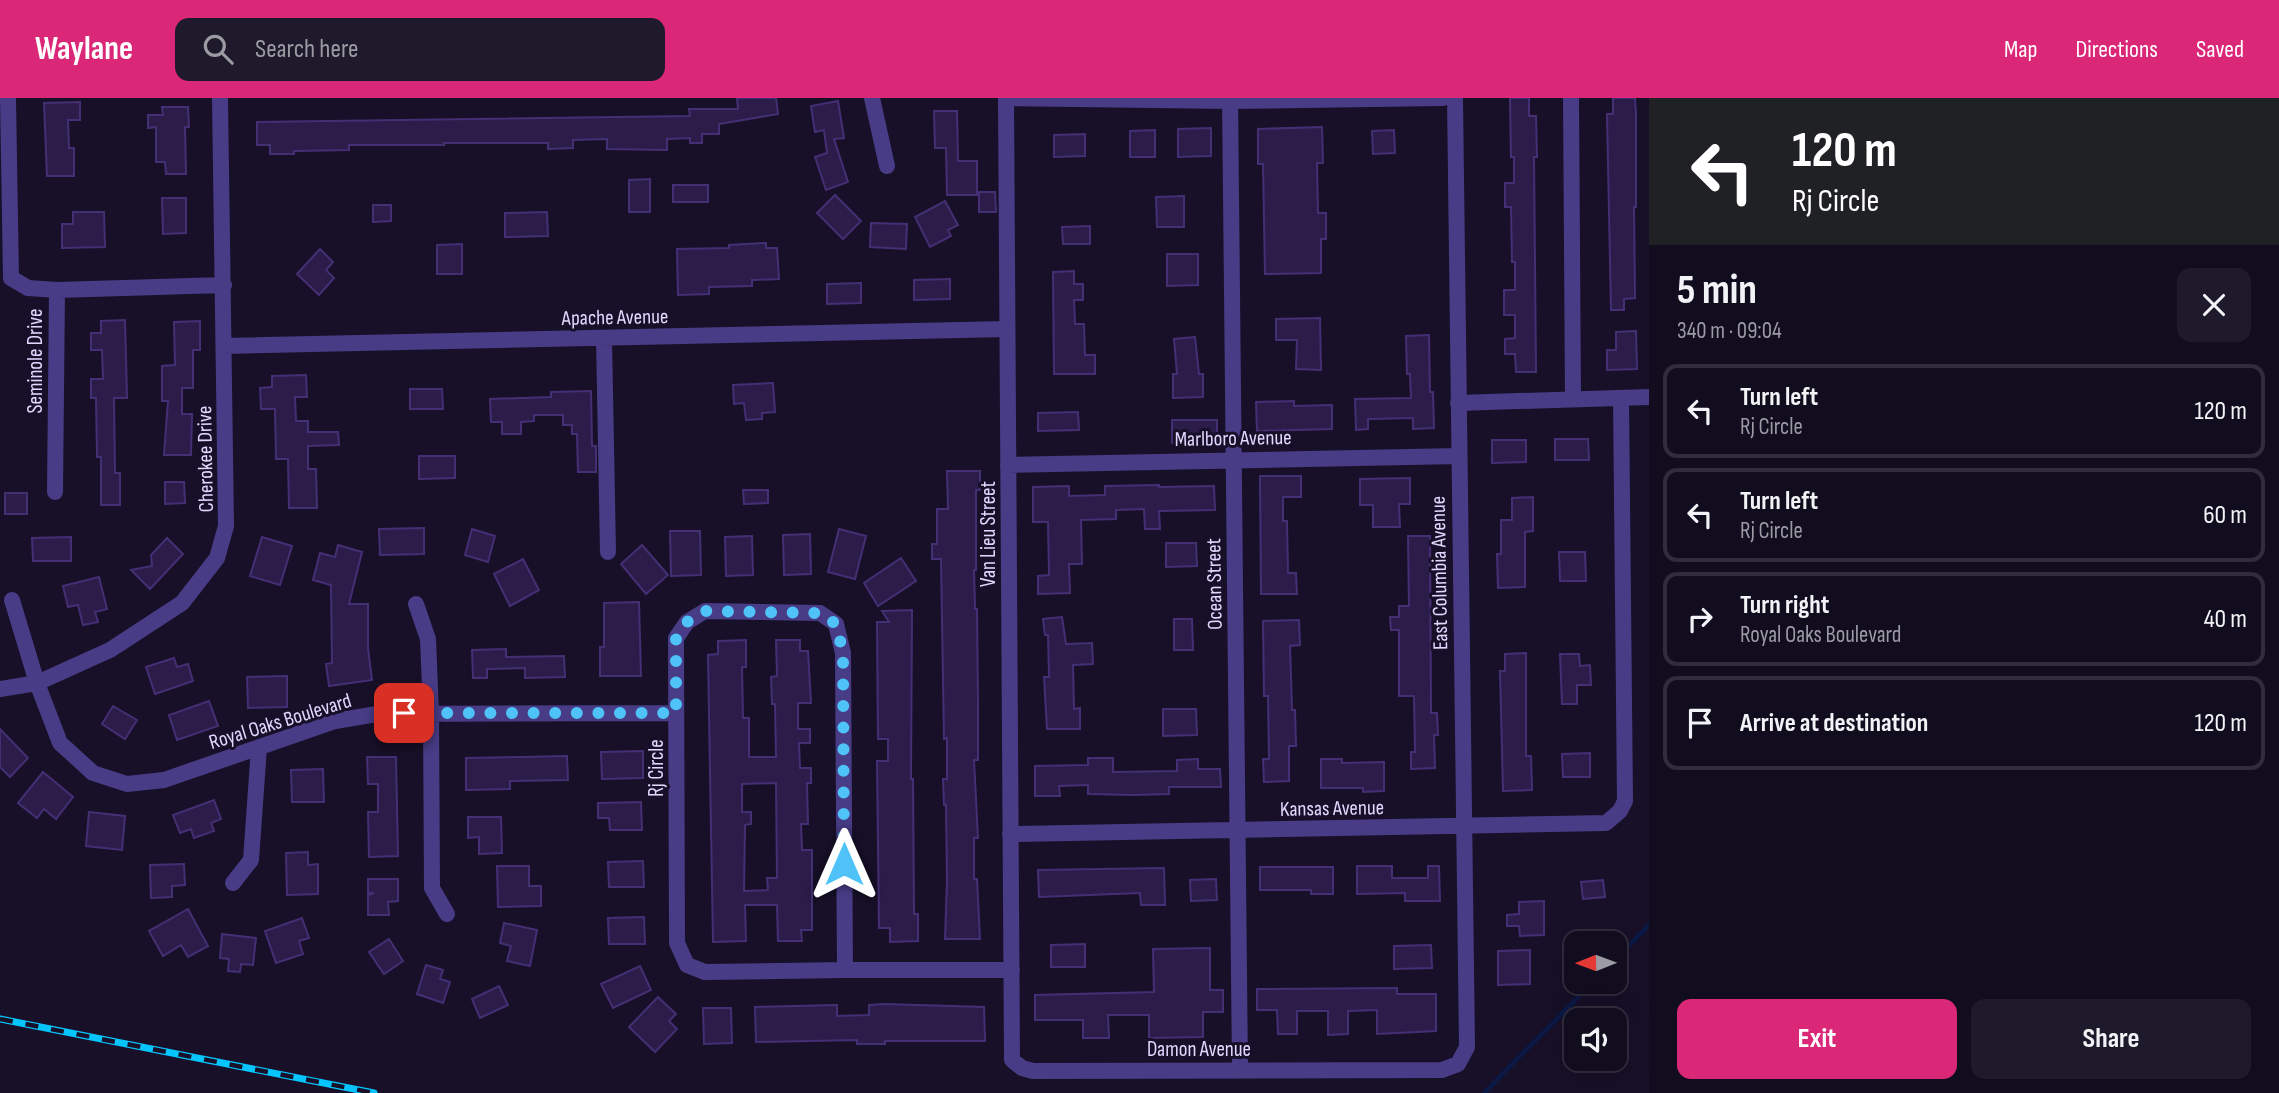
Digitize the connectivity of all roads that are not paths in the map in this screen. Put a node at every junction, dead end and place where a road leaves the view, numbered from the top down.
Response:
1 (8, 98) edge
2 (220, 98) edge
3 (873, 98) edge
4 (1006, 98) edge
5 (1443, 98) edge
6 (1455, 98) edge
7 (1571, 98) edge
8 (1230, 99) edge
9 (4, 137) edge
10 (887, 166) dead end
11 (223, 285) junction
12 (57, 290) junction
13 (1007, 329) junction
14 (604, 338) junction
15 (224, 346) junction
16 (1649, 397) edge
17 (1621, 398) junction
18 (1573, 399) junction
19 (1458, 403) junction
20 (1459, 456) junction
21 (1234, 459) junction
22 (1008, 465) junction
23 (55, 492) dead end
24 (608, 552) dead end
25 (12, 600) dead end
26 (416, 604) dead end
27 (37, 683) junction
28 (0, 690) edge
29 (431, 713) junction
30 (676, 713) junction
31 (259, 747) junction
32 (1463, 827) junction
33 (1239, 830) junction
34 (1010, 834) junction
35 (233, 883) dead end
36 (447, 914) dead end
37 (845, 970) junction
38 (1012, 970) junction
39 (1467, 1047) joint
40 (1240, 1070) junction

1 - 9 street, Seminole Drive
2 - 11 street, Cherokee Drive
3 - 10 street
4 - 8 street
4 - 13 street, Van Lieu Street
5 - 8 street
6 - 19 street, East Columbia Avenue
7 - 18 street
8 - 21 street, Ocean Street
9 - 12 street, Seminole Drive
11 - 12 street
11 - 15 street, Cherokee Drive
12 - 23 street, Seminole Drive
13 - 14 street, Apache Avenue
13 - 22 street, Van Lieu Street
14 - 15 street, Apache Avenue
14 - 24 street
15 - 27 street, Cherokee Drive
16 - 17 street
17 - 18 street
17 - 32 street, Kansas Avenue
18 - 19 street
19 - 20 street, East Columbia Avenue
20 - 21 street, Marlboro Avenue
20 - 32 street, East Columbia Avenue
21 - 22 street, Marlboro Avenue
21 - 33 street, Ocean Street
22 - 34 street, Van Lieu Street
25 - 27 street, Royal Oaks Boulevard
26 - 29 street
27 - 28 street, Cherokee Drive
27 - 31 street, Royal Oaks Boulevard
29 - 30 street, Royal Oaks Boulevard
29 - 31 street, Royal Oaks Boulevard
29 - 36 street
30 - 37 street, Rj Circle
30 - 37 street, Rj Circle
31 - 35 street
32 - 33 street, Kansas Avenue
32 - 39 street, East Columbia Avenue
33 - 34 street, Kansas Avenue
33 - 40 street, Ocean Street
34 - 38 street, Van Lieu Street
37 - 38 street, Rj Circle
38 - 40 street, Damon Avenue
39 - 40 street, Damon Avenue

